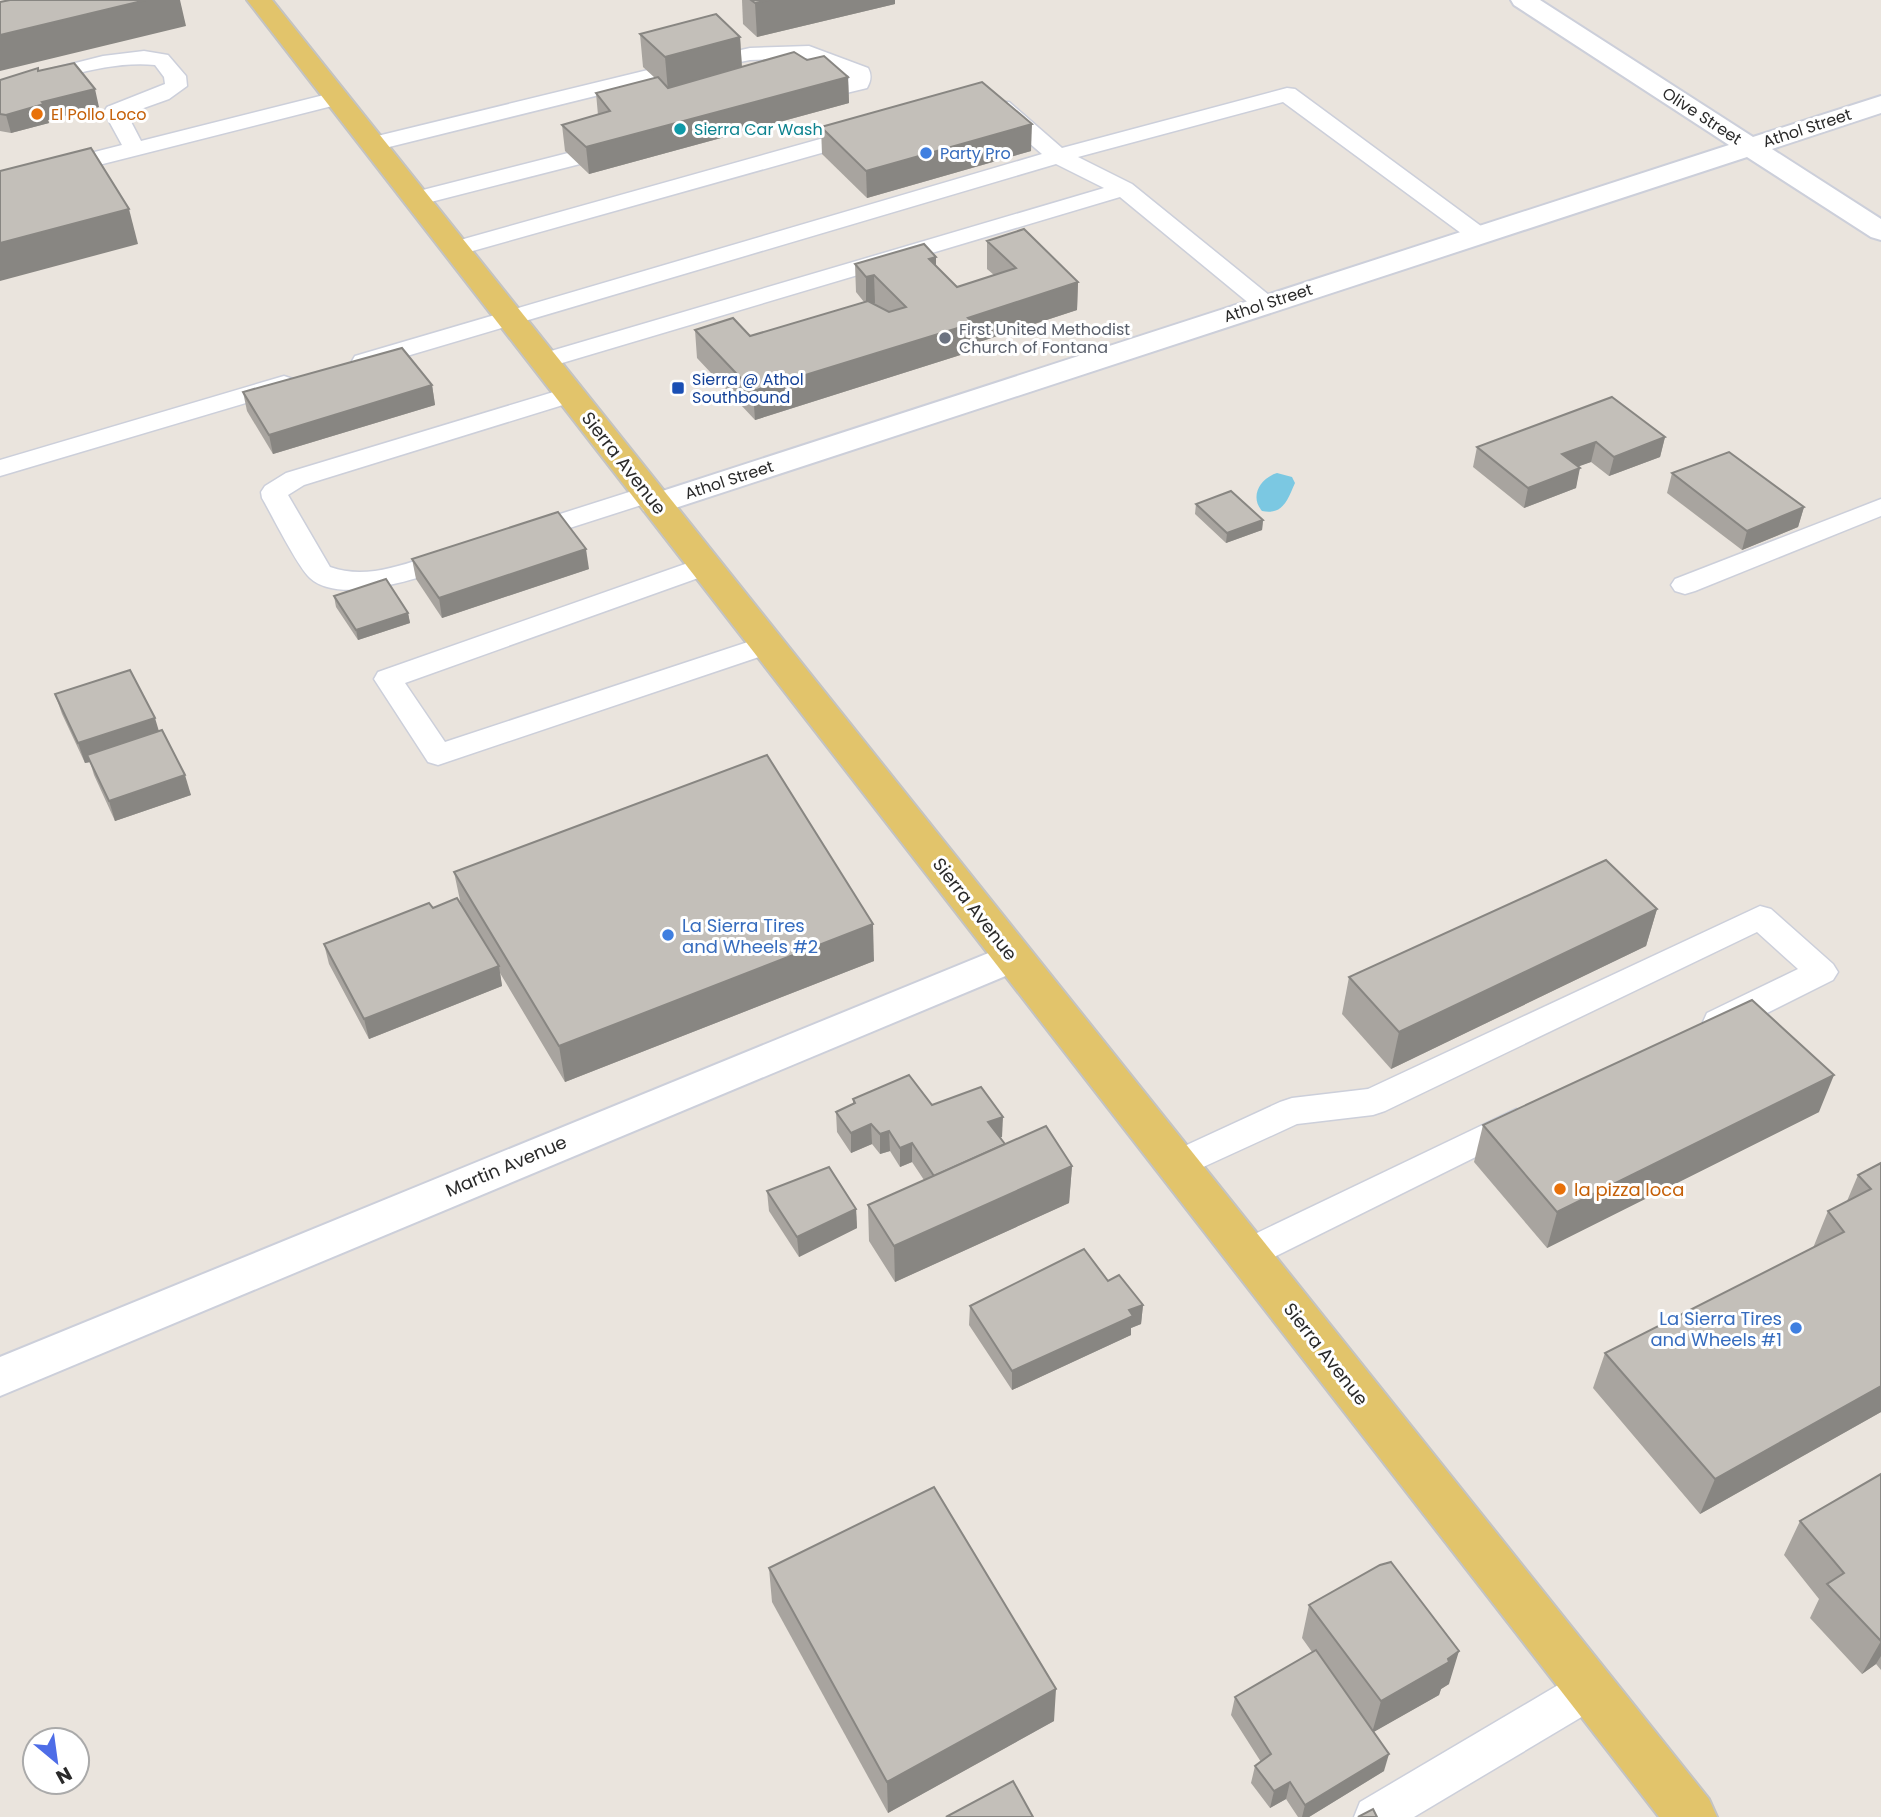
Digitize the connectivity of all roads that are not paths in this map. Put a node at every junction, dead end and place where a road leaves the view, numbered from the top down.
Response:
1 (259, 0) edge
2 (1523, 0) edge
3 (730, 58) edge
4 (652, 75) edge
5 (0, 89) edge
6 (834, 90) edge
7 (336, 98) junction
8 (977, 102) edge
9 (1881, 104) edge
10 (883, 128) edge
11 (373, 145) junction
12 (1750, 146) junction
13 (135, 149) junction
14 (1058, 156) junction
15 (572, 159) edge
16 (0, 183) edge
17 (1124, 188) junction
18 (415, 199) junction
19 (1881, 232) edge
20 (1477, 234) junction
21 (454, 249) junction
22 (1265, 304) junction
23 (509, 318) junction
24 (543, 361) junction
25 (335, 369) edge
26 (309, 377) edge
27 (570, 395) junction
28 (0, 468) edge
29 (652, 499) junction
30 (1881, 507) edge
31 (503, 541) edge
32 (477, 550) edge
33 (705, 566) junction
34 (1685, 585) dead end
35 (767, 645) junction
36 (1013, 957) junction
37 (1686, 1039) edge
38 (1550, 1105) edge
39 (1177, 1165) junction
40 (1247, 1254) junction
41 (0, 1377) edge
42 (1590, 1689) junction
43 (1682, 1814) edge
44 (1375, 1817) edge

1 - 7 main road, Sierra Avenue
2 - 12 street, Olive Street
3 - 6 lane
4 - 11 lane
5 - 13 lane
7 - 11 main road, Sierra Avenue
7 - 13 lane
8 - 14 lane
9 - 12 street, Athol Street
10 - 21 lane
11 - 18 main road, Sierra Avenue
12 - 19 street, Olive Street
12 - 20 street, Athol Street
13 - 16 lane
14 - 17 lane
14 - 20 lane
14 - 23 lane
15 - 18 lane
17 - 22 lane
17 - 24 lane
18 - 21 main road, Sierra Avenue
20 - 22 street, Athol Street
21 - 23 main road, Sierra Avenue
22 - 29 street, Athol Street
23 - 24 main road, Sierra Avenue
23 - 25 lane
24 - 27 main road, Sierra Avenue
26 - 28 lane
27 - 29 main road, Sierra Avenue
27 - 32 lane
29 - 31 lane
29 - 33 main road, Sierra Avenue
30 - 34 lane
33 - 35 main road, Sierra Avenue
33 - 35 lane
35 - 36 main road, Sierra Avenue
36 - 39 main road, Sierra Avenue
36 - 41 street, Martin Avenue
37 - 39 lane
38 - 40 lane
39 - 40 main road, Sierra Avenue
40 - 42 main road, Sierra Avenue
42 - 43 main road, Sierra Avenue
42 - 44 lane

